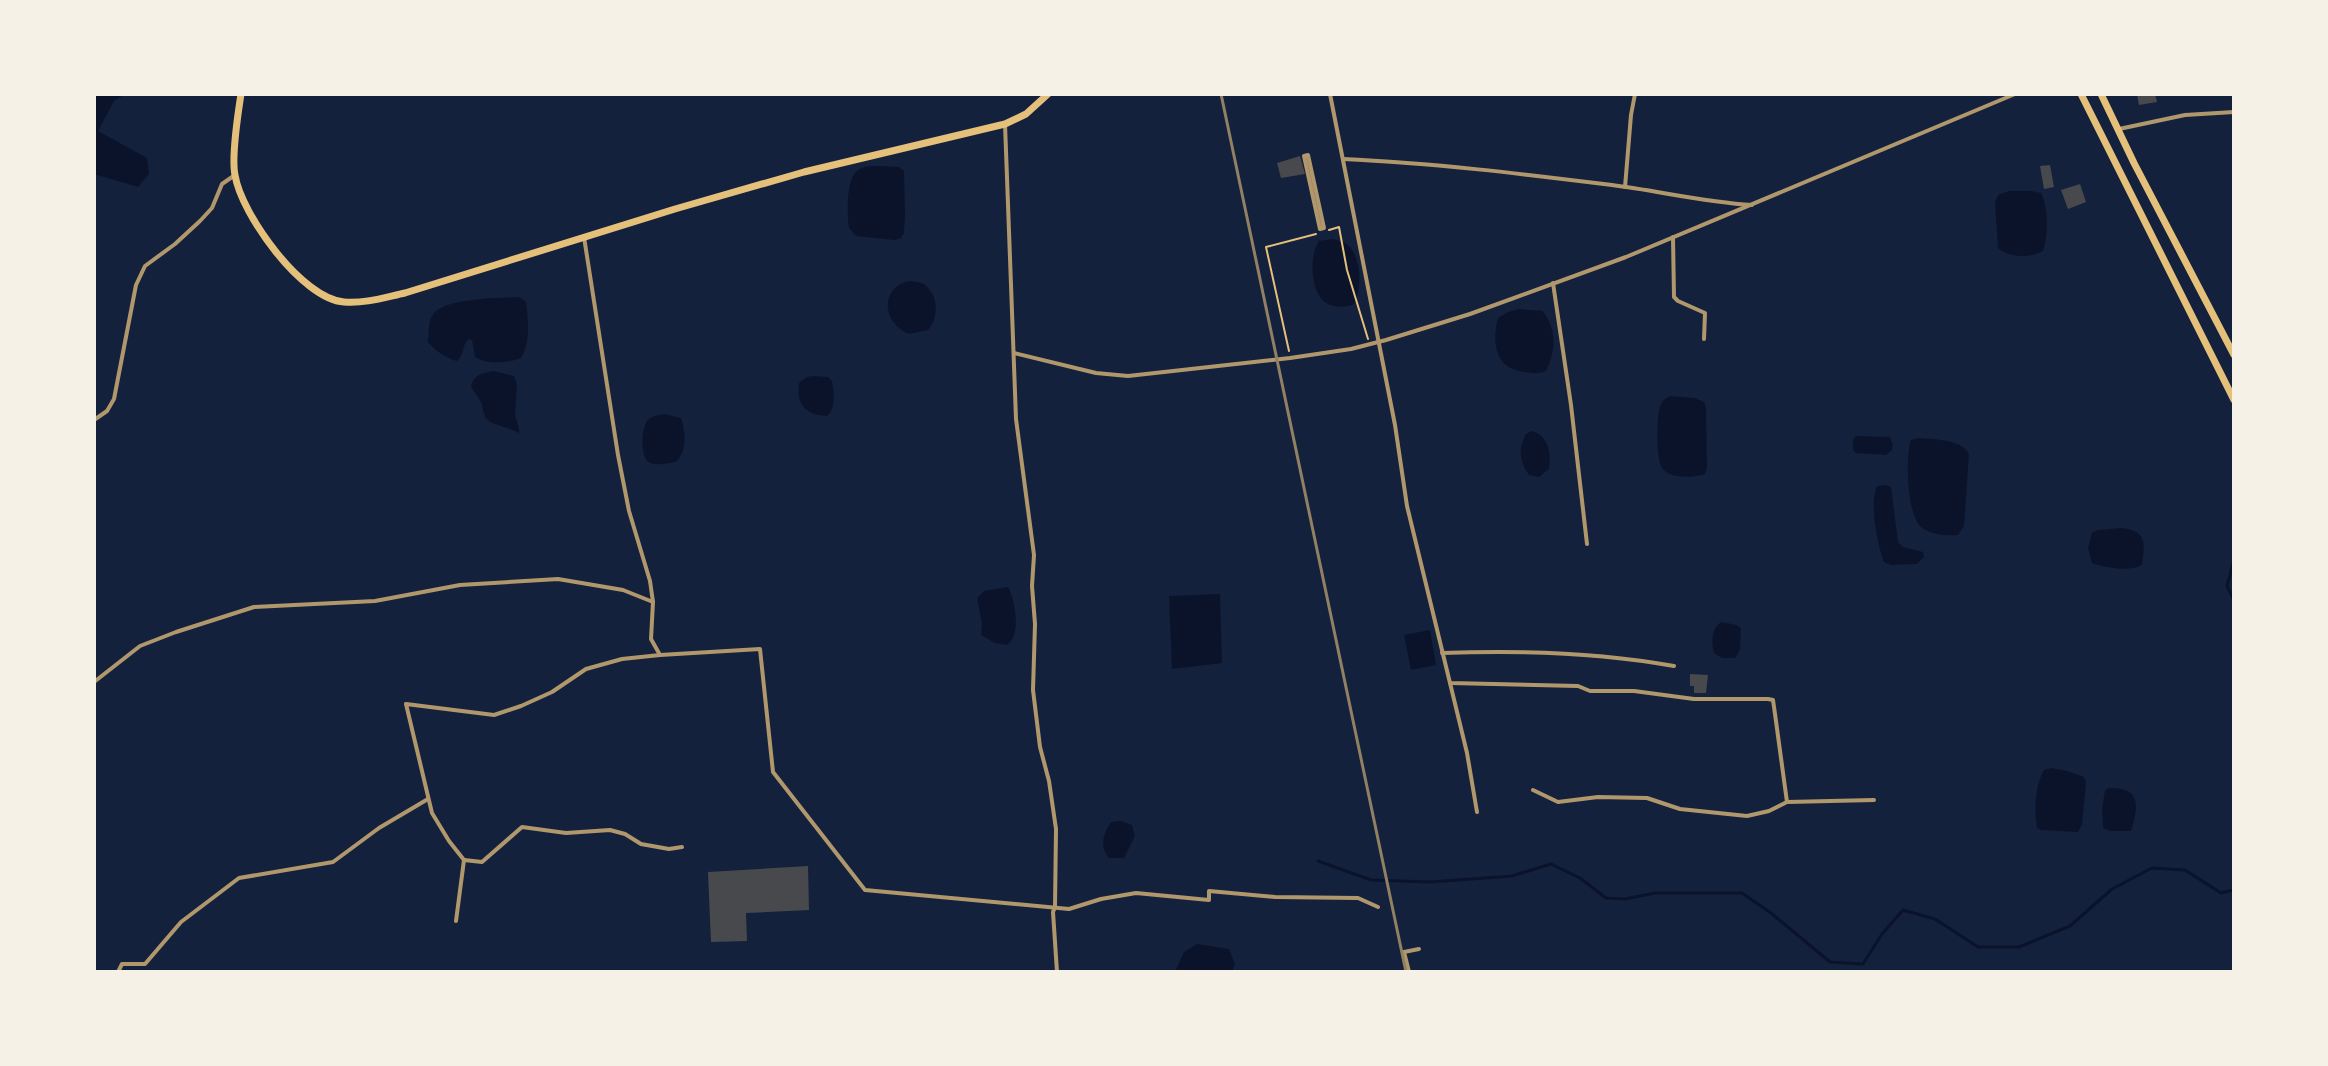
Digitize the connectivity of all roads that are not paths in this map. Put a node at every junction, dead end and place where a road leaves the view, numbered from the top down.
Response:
1 (241, 94) edge
2 (1048, 94) edge
3 (1330, 94) edge
4 (1635, 94) edge
5 (2015, 94) edge
6 (2081, 94) edge
7 (2101, 94) edge
8 (2234, 112) edge
9 (1005, 124) junction
10 (2119, 129) junction
11 (1343, 159) junction
12 (235, 175) junction
13 (1625, 187) junction
14 (1754, 205) junction
15 (1322, 231) joint
16 (584, 236) junction
17 (1673, 237) junction
18 (1553, 283) junction
19 (1704, 339) dead end
20 (1378, 342) junction
21 (1014, 353) junction
22 (2234, 355) edge
23 (2234, 400) edge
24 (94, 420) edge
25 (1587, 544) dead end
26 (653, 602) junction
27 (1442, 653) junction
28 (660, 655) junction
29 (1674, 666) dead end
30 (94, 682) edge
31 (1450, 683) junction
32 (1533, 790) dead end
33 (428, 799) junction
34 (1874, 800) dead end
35 (1787, 802) junction
36 (1477, 812) dead end
37 (682, 847) dead end
38 (464, 860) junction
39 (1055, 907) junction
40 (1378, 907) dead end
41 (456, 921) dead end
42 (1419, 949) dead end
43 (118, 972) edge
44 (1057, 972) edge
45 (1409, 972) edge

1 - 12 main road
2 - 9 main road
3 - 11 street
4 - 13 street
5 - 14 street
6 - 23 main road
7 - 10 main road
8 - 10 street
9 - 16 main road
9 - 21 street
10 - 22 main road
11 - 13 street
11 - 20 street
12 - 16 main road
12 - 24 street
13 - 14 street
14 - 17 street
15 - 15 street
16 - 26 street
17 - 18 street
17 - 19 street
18 - 20 street
18 - 25 street
20 - 21 street
20 - 27 street
21 - 39 street
26 - 28 street
26 - 30 street
27 - 29 street
27 - 31 street
28 - 33 street
28 - 39 street
31 - 35 street
31 - 36 street
32 - 35 street
33 - 38 street
33 - 43 street
34 - 35 street
37 - 38 street
38 - 41 street
39 - 40 street
39 - 44 street
42 - 45 street

